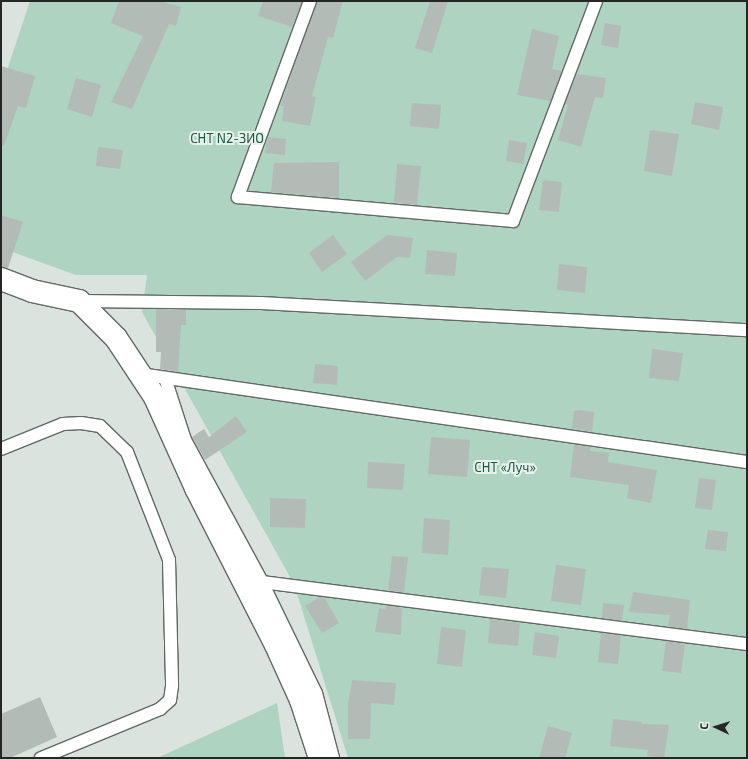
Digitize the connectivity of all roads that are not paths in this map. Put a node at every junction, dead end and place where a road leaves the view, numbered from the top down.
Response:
1 (310, 1) edge
2 (596, 1) edge
3 (1, 279) edge
4 (79, 301) junction
5 (747, 330) edge
6 (140, 374) junction
7 (166, 378) junction
8 (1, 448) edge
9 (747, 462) edge
10 (262, 582) junction
11 (747, 644) edge
12 (41, 758) edge
13 (320, 758) edge
14 (334, 758) edge

1 - 2 lane
3 - 4 street
4 - 5 lane
4 - 6 street
6 - 7 lane
6 - 13 street
7 - 9 lane
7 - 10 lane
8 - 12 lane
10 - 11 lane
10 - 14 lane

